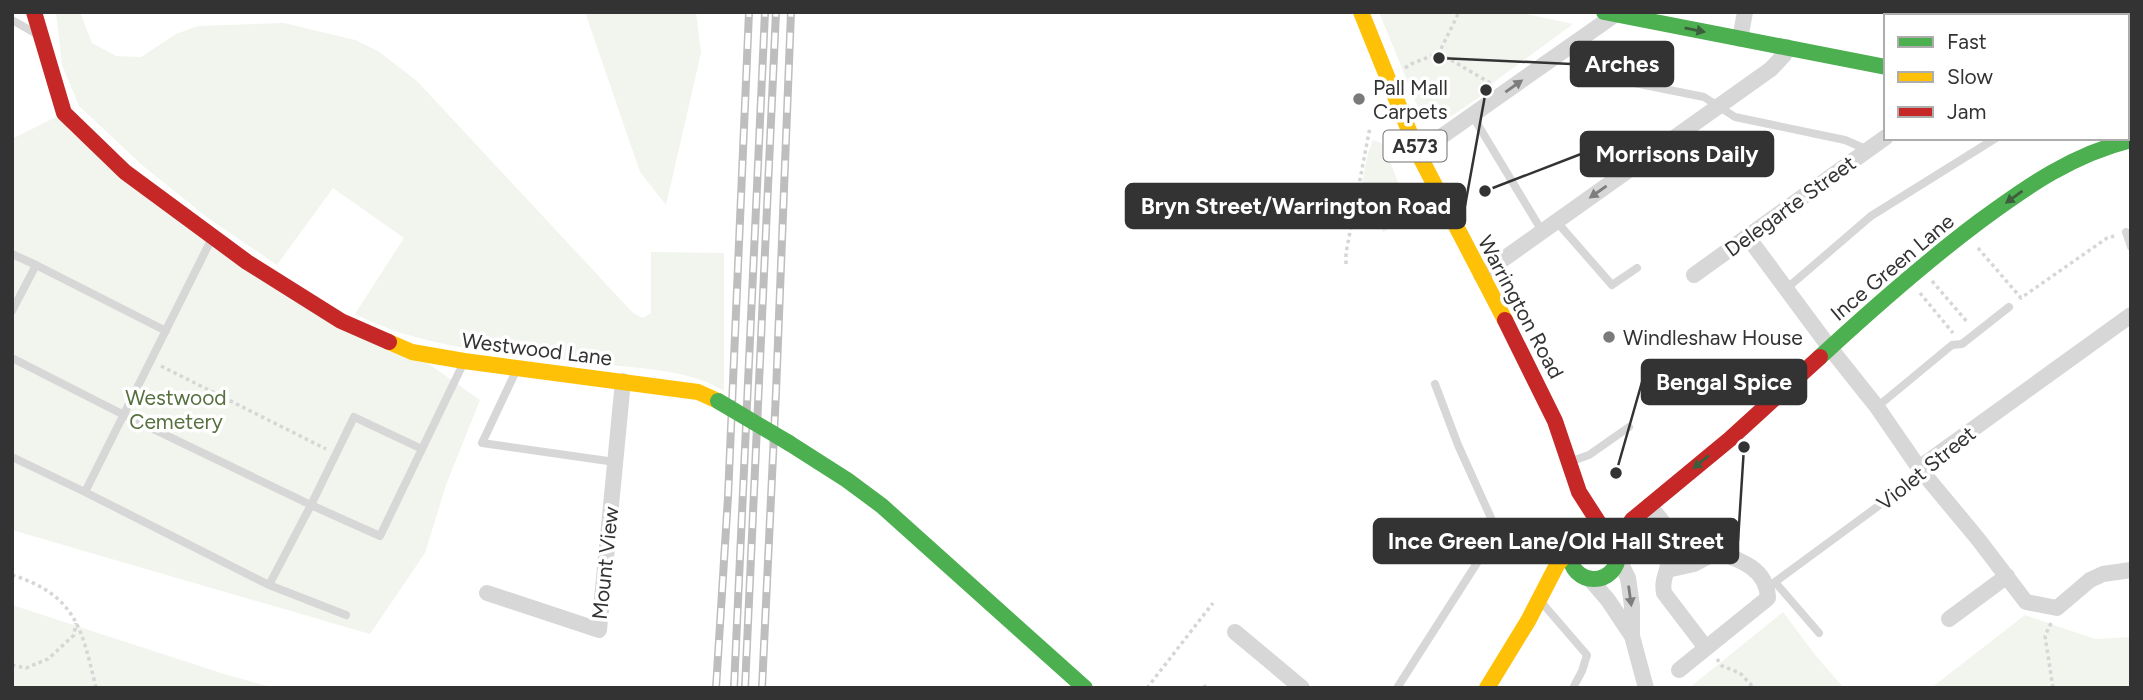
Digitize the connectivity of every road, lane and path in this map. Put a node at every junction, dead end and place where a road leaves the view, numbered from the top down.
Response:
1 (34, 12) edge
2 (1361, 12) edge
3 (1459, 12) edge
4 (1745, 12) edge
5 (1610, 13) edge
6 (12, 20) edge
7 (41, 37) junction
8 (1740, 38) junction
9 (1787, 47) junction
10 (1439, 53) junction
11 (1884, 63) edge
12 (1400, 71) dead end
13 (1600, 76) dead end
14 (1505, 92) junction
15 (1718, 106) junction
16 (1472, 115) junction
17 (1370, 127) dead end
18 (1884, 138) edge
19 (1993, 140) edge
20 (2095, 140) edge
21 (2131, 140) edge
22 (1868, 150) junction
23 (1418, 153) junction
24 (2071, 159) junction
25 (1556, 221) junction
26 (1542, 231) junction
27 (2126, 232) joint
28 (1747, 236) junction
29 (213, 237) junction
30 (2131, 247) edge
31 (1979, 250) dead end
32 (12, 254) edge
33 (1346, 264) dead end
34 (36, 265) junction
35 (1637, 268) dead end
36 (1481, 275) junction
37 (1694, 275) dead end
38 (1936, 285) dead end
39 (1786, 289) junction
40 (1923, 295) dead end
41 (2009, 307) dead end
42 (12, 311) edge
43 (2131, 315) edge
44 (166, 331) junction
45 (1976, 333) junction
46 (1959, 344) junction
47 (1830, 348) junction
48 (12, 358) edge
49 (151, 361) junction
50 (464, 361) junction
51 (517, 368) junction
52 (623, 381) junction
53 (1435, 384) dead end
54 (1877, 407) junction
55 (124, 415) junction
56 (1629, 427) dead end
57 (422, 449) junction
58 (334, 453) dead end
59 (12, 457) edge
60 (615, 462) junction
61 (1570, 466) junction
62 (1919, 468) junction
63 (85, 492) junction
64 (311, 505) junction
65 (1649, 506) junction
66 (1606, 534) junction
67 (1571, 547) junction
68 (1618, 554) junction
69 (1667, 570) junction
70 (2131, 570) edge
71 (12, 575) edge
72 (2007, 576) junction
73 (1577, 583) junction
74 (1771, 584) junction
75 (269, 585) junction
76 (487, 593) dead end
77 (1541, 602) junction
78 (1213, 603) dead end
79 (2057, 608) junction
80 (346, 615) dead end
81 (1949, 619) dead end
82 (76, 621) junction
83 (1235, 632) dead end
84 (1819, 632) dead end
85 (1632, 636) junction
86 (1710, 644) junction
87 (12, 665) edge
88 (1679, 670) dead end
89 (96, 688) edge
90 (1084, 688) edge
91 (1147, 688) edge
92 (1302, 688) edge
93 (1397, 688) edge
94 (1487, 688) edge
95 (1573, 688) edge
96 (1646, 688) edge
97 (1754, 688) edge
98 (2053, 688) edge

1 - 7 street, Westwood Lane
2 - 23 street, Warrington Road / A573
3 - 10 path
4 - 8 street
5 -> 8 street
14 -> 5 street
6 - 7 lane
7 - 29 street, Westwood Lane
8 - 9 street
9 - 11 street
9 - 15 street
10 - 12 path
10 - 14 path
13 - 15 lane
14 - 16 street
15 - 22 lane
15 -> 25 street
16 - 23 street
16 - 26 lane
17 - 33 path
18 - 22 street, Delegarte Street
19 - 39 lane
20 - 24 street
21 - 24 street, Ince Green Lane
22 - 28 street, Delegarte Street
23 - 36 street, Warrington Road / A573
24 -> 47 street, Ince Green Lane
25 - 26 street
25 - 35 lane
26 - 36 street
27 - 30 lane
27 - 31 path
28 - 37 street, Delegarte Street
28 - 39 street
29 - 44 lane
29 - 50 street, Westwood Lane
32 - 34 lane
34 - 42 lane
34 - 44 lane
36 - 61 street, Warrington Road / A573
38 - 45 path
39 - 47 street
40 - 46 path
41 - 45 lane
43 - 62 street, Violet Street
44 - 49 lane
45 - 46 lane
46 - 54 lane
47 - 54 street
47 -> 65 street, Ince Green Lane
48 - 55 lane
49 - 55 lane
49 - 58 path
50 - 51 street, Westwood Lane
50 - 57 lane
51 - 52 street, Westwood Lane
51 - 60 lane
52 - 60 street, Mount View
52 - 90 street, Westwood Lane, bridge
53 - 93 lane
54 - 62 street
55 - 63 lane
55 - 64 lane
56 - 61 lane
57 - 64 lane
57 - 64 lane
59 - 63 lane
60 - 76 street, Mount View
61 - 66 street, Warrington Road / A573
61 - 67 street, Warrington Road / A573
62 - 72 street
62 - 74 lane, Violet Street
63 - 75 lane
64 - 75 lane
65 - 68 street, Ince Green Lane
65 - 69 street
66 - 67 street
66 - 68 street, A573
67 - 73 street, A573
67 - 77 street
68 - 73 street
68 -> 85 street
69 - 74 street
69 - 86 street
70 - 79 street
71 - 82 path
72 - 79 street
72 - 81 street
73 - 77 street
73 - 85 street
74 - 84 lane
74 - 86 street
75 - 80 lane
77 - 94 street
77 - 95 lane
78 - 91 path
79 - 98 path
82 - 87 path
82 - 89 path
83 - 92 street
85 - 96 street
86 - 88 street
86 - 97 path

